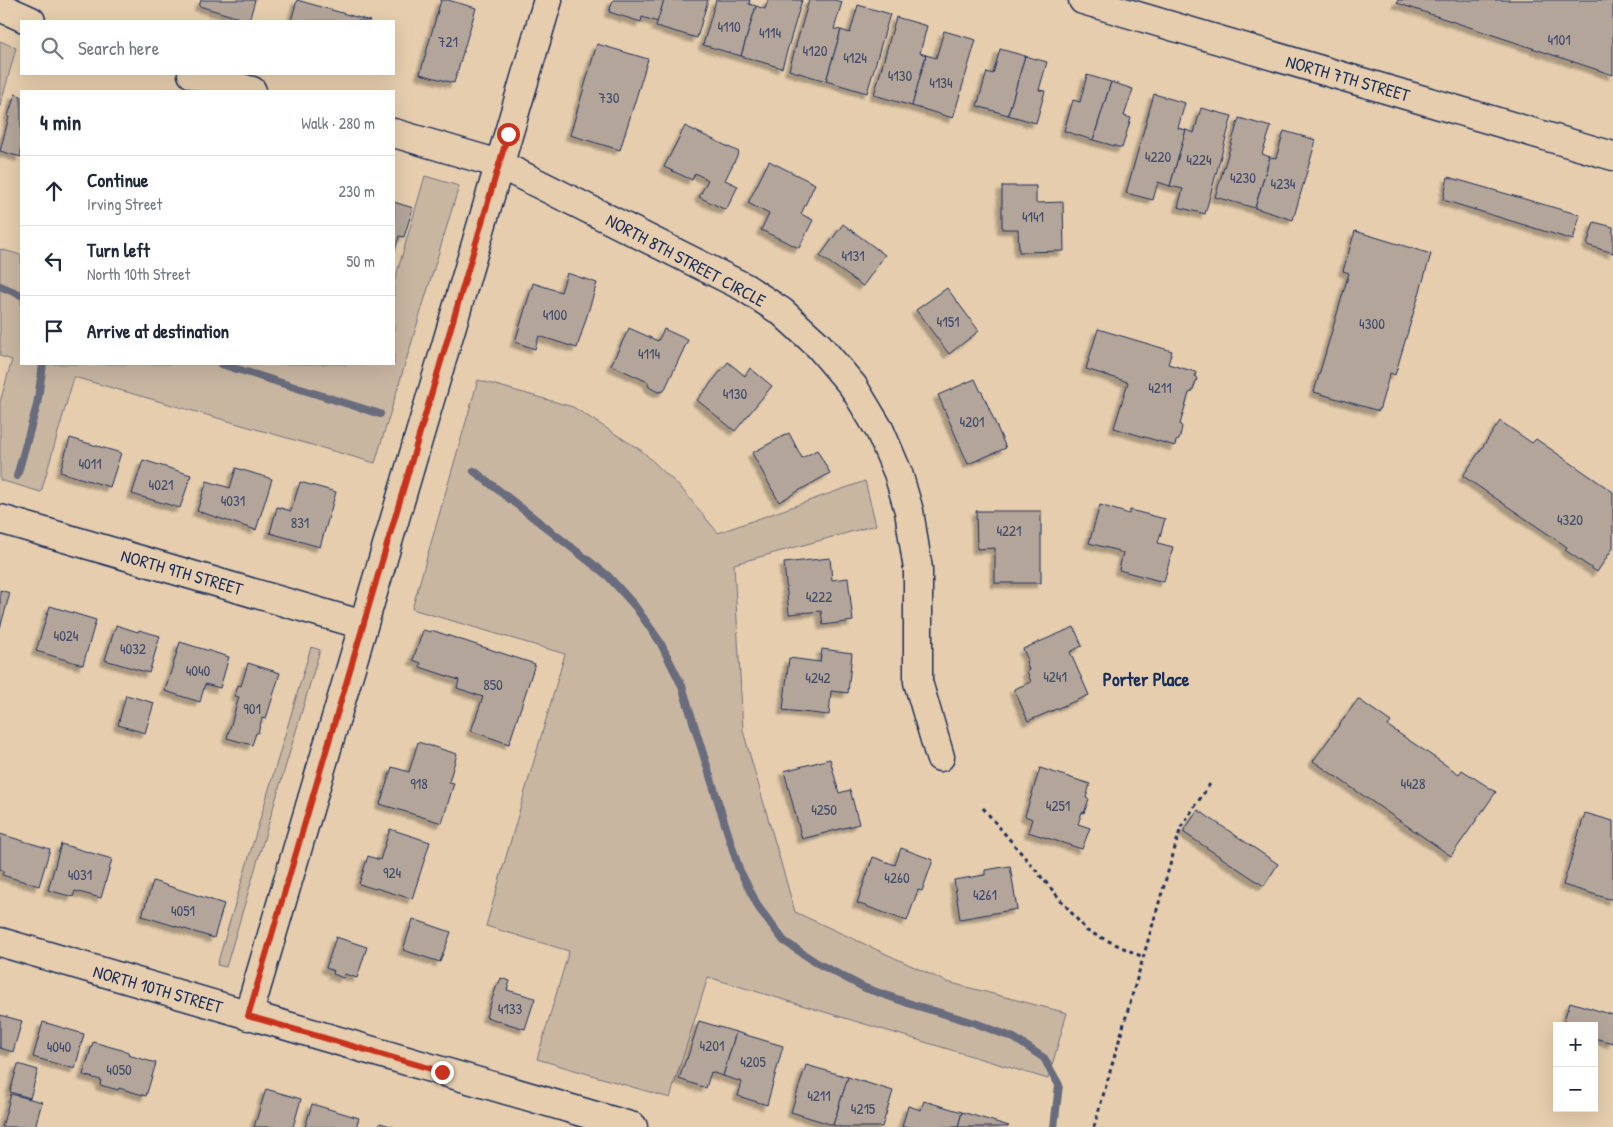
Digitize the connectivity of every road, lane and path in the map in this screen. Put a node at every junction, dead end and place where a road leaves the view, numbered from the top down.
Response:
1 (548, 0) edge
2 (1083, 0) edge
3 (0, 7) edge
4 (29, 20) edge
5 (196, 75) edge
6 (248, 90) edge
7 (395, 133) edge
8 (1613, 156) edge
9 (499, 164) junction
10 (0, 519) edge
11 (363, 624) junction
12 (940, 757) dead end
13 (1210, 784) dead end
14 (984, 808) dead end
15 (0, 942) edge
16 (1143, 957) junction
17 (248, 1016) junction
18 (633, 1127) edge
19 (1094, 1127) edge

1 - 9 street
2 - 8 street, NORTH 7TH STREET
3 - 4 street
5 - 6 street
7 - 9 street, NORTH 8TH STREET CIRCLE
9 - 11 street
9 - 12 street, NORTH 8TH STREET CIRCLE
10 - 11 street, NORTH 9TH STREET
11 - 17 street
13 - 16 path
14 - 16 path
15 - 17 street, NORTH 10TH STREET
16 - 19 path
17 - 18 street, NORTH 10TH STREET

